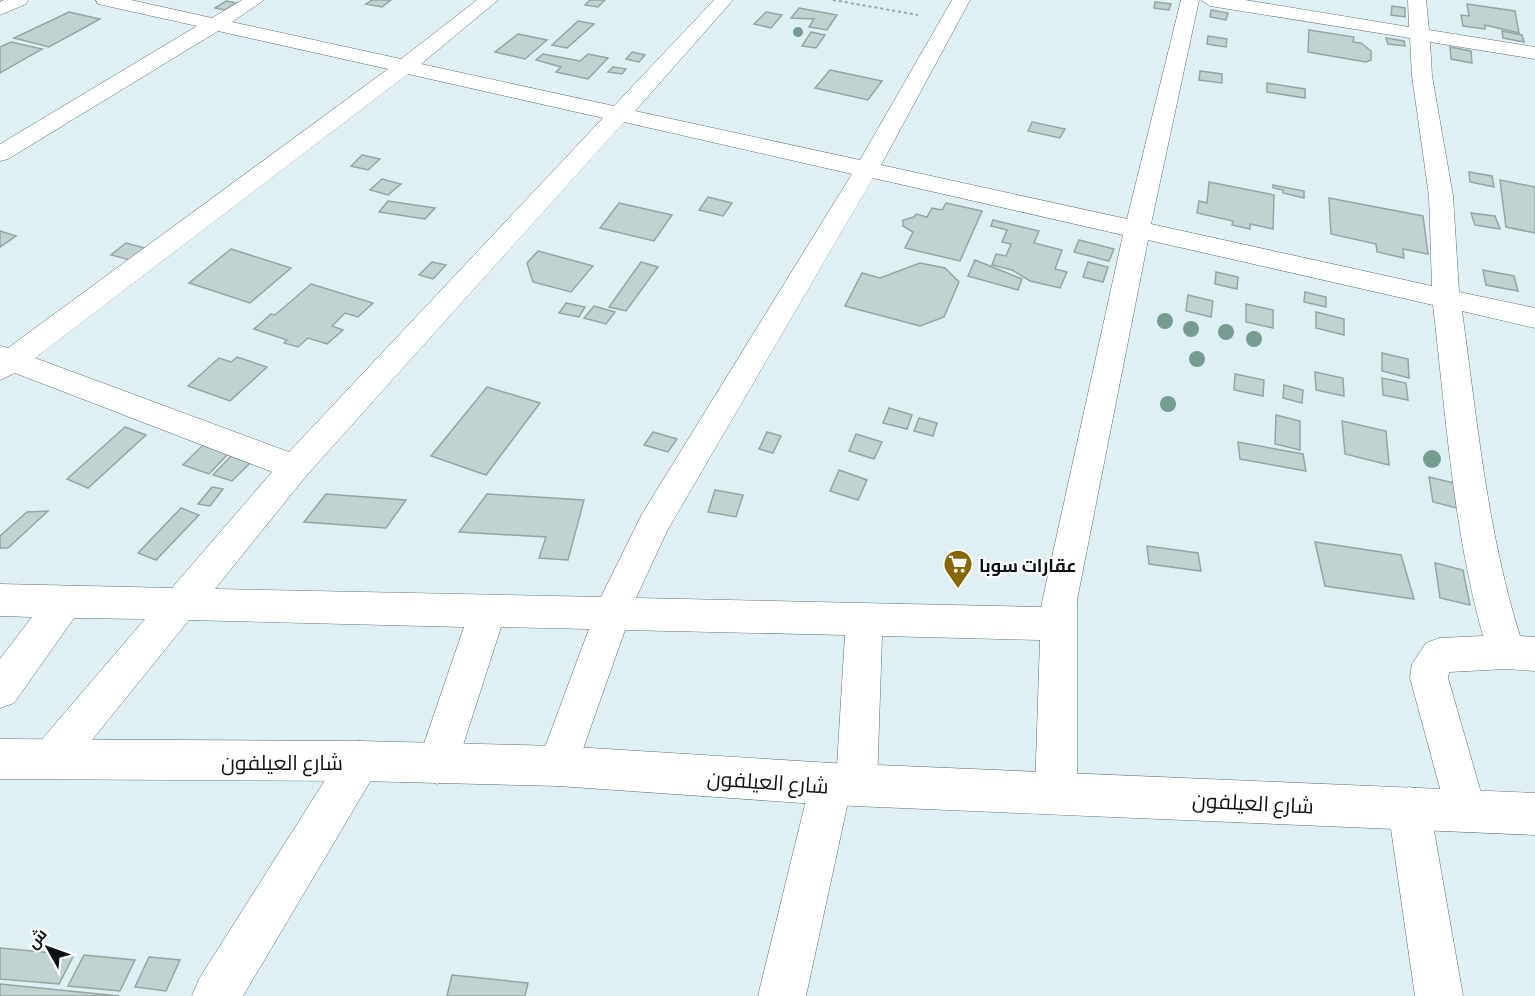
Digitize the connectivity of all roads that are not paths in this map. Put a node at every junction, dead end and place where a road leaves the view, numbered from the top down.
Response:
1 (19, 0) edge
2 (105, 0) edge
3 (255, 0) edge
4 (489, 0) edge
5 (724, 0) edge
6 (1190, 0) edge
7 (1210, 0) edge
8 (1417, 0) edge
9 (0, 9) edge
10 (955, 10) edge
11 (214, 25) junction
12 (1418, 33) junction
13 (1535, 53) edge
14 (404, 67) junction
15 (620, 115) junction
16 (0, 154) edge
17 (867, 168) junction
18 (1137, 230) junction
19 (1446, 298) junction
20 (1535, 318) edge
21 (4, 361) edge
22 (295, 467) junction
23 (0, 600) edge
24 (65, 601) junction
25 (179, 603) junction
26 (488, 611) junction
27 (613, 615) junction
28 (864, 620) junction
29 (1058, 624) junction
30 (1520, 653) edge
31 (0, 690) edge
32 (52, 758) junction
33 (2, 761) edge
34 (360, 761) junction
35 (437, 764) junction
36 (558, 766) junction
37 (844, 784) junction
38 (1056, 791) junction
39 (1409, 808) junction
40 (1465, 810) junction
41 (1535, 814) edge
42 (216, 996) edge
43 (782, 996) edge
44 (1438, 996) edge

1 - 9 main road
2 - 11 main road
3 - 11 main road
4 - 14 main road
5 - 15 main road
6 - 18 main road
7 - 12 main road
8 - 12 main road
10 - 17 main road
11 - 14 main road
11 - 16 main road
12 - 13 main road
12 - 19 main road
14 - 15 main road
14 - 21 main road
15 - 17 main road
15 - 22 main road
17 - 18 main road
17 - 27 main road
18 - 19 main road
18 - 29 main road
19 - 20 main road
19 - 30 main road
21 - 22 main road
22 - 25 main road
23 - 24 main road
24 - 25 main road
24 - 31 main road
25 - 26 main road
25 - 32 main road
26 - 27 main road
26 - 35 main road
27 - 28 main road
27 - 36 main road
28 - 29 main road
28 - 37 main road
29 - 38 main road
30 - 40 main road
32 - 33 main road, شارع العيلفون
32 - 34 main road, شارع العيلفون
34 - 35 main road, شارع العيلفون
34 - 42 main road
35 - 36 main road, شارع العيلفون
36 - 37 main road, شارع العيلفون
37 - 38 main road, شارع العيلفون
37 - 43 main road
38 - 39 main road, شارع العيلفون
39 - 40 main road, شارع العيلفون
39 - 44 main road
40 - 41 main road, شارع العيلفون

